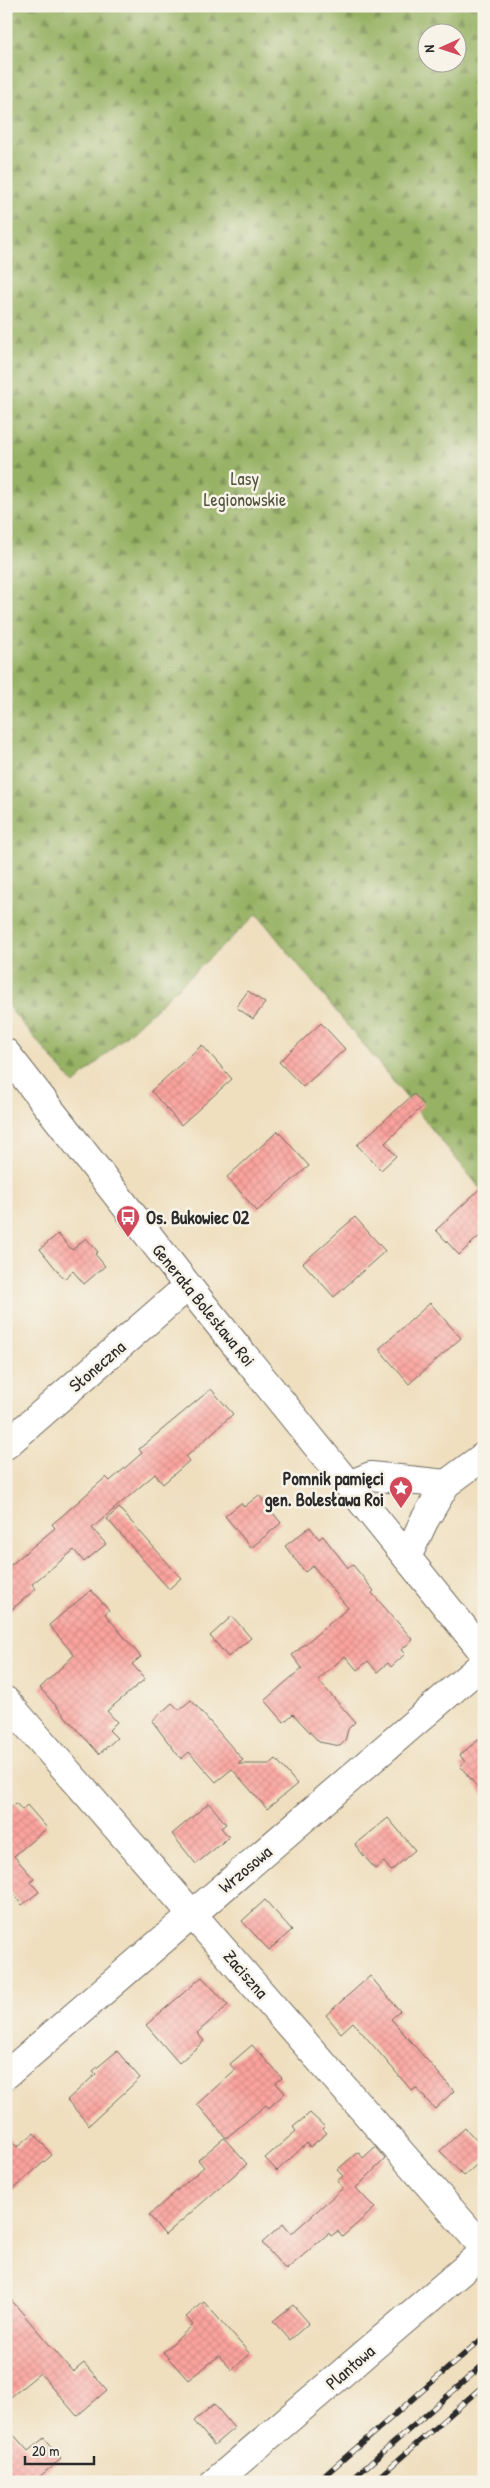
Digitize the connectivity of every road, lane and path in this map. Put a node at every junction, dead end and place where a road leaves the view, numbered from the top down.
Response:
1 (6, 1053) edge
2 (188, 1286) junction
3 (6, 1445) edge
4 (484, 1456) edge
5 (446, 1484) junction
6 (349, 1485) junction
7 (407, 1557) junction
8 (484, 1653) edge
9 (484, 1663) edge
10 (6, 1701) edge
11 (193, 1913) junction
12 (6, 2075) edge
13 (484, 2250) edge
14 (215, 2482) edge

1 - 2 street, Generała Bolesława Roi
2 - 3 street, Słoneczna
2 - 6 street, Generała Bolesława Roi
4 - 5 street
5 - 6 street
5 - 7 street
6 - 7 street, Generała Bolesława Roi
7 - 8 street, Generała Bolesława Roi
9 - 11 street, Wrzosowa
10 - 11 street, Zaciszna
11 - 12 street, Wrzosowa
11 - 13 street, Zaciszna
13 - 14 street, Plantowa

